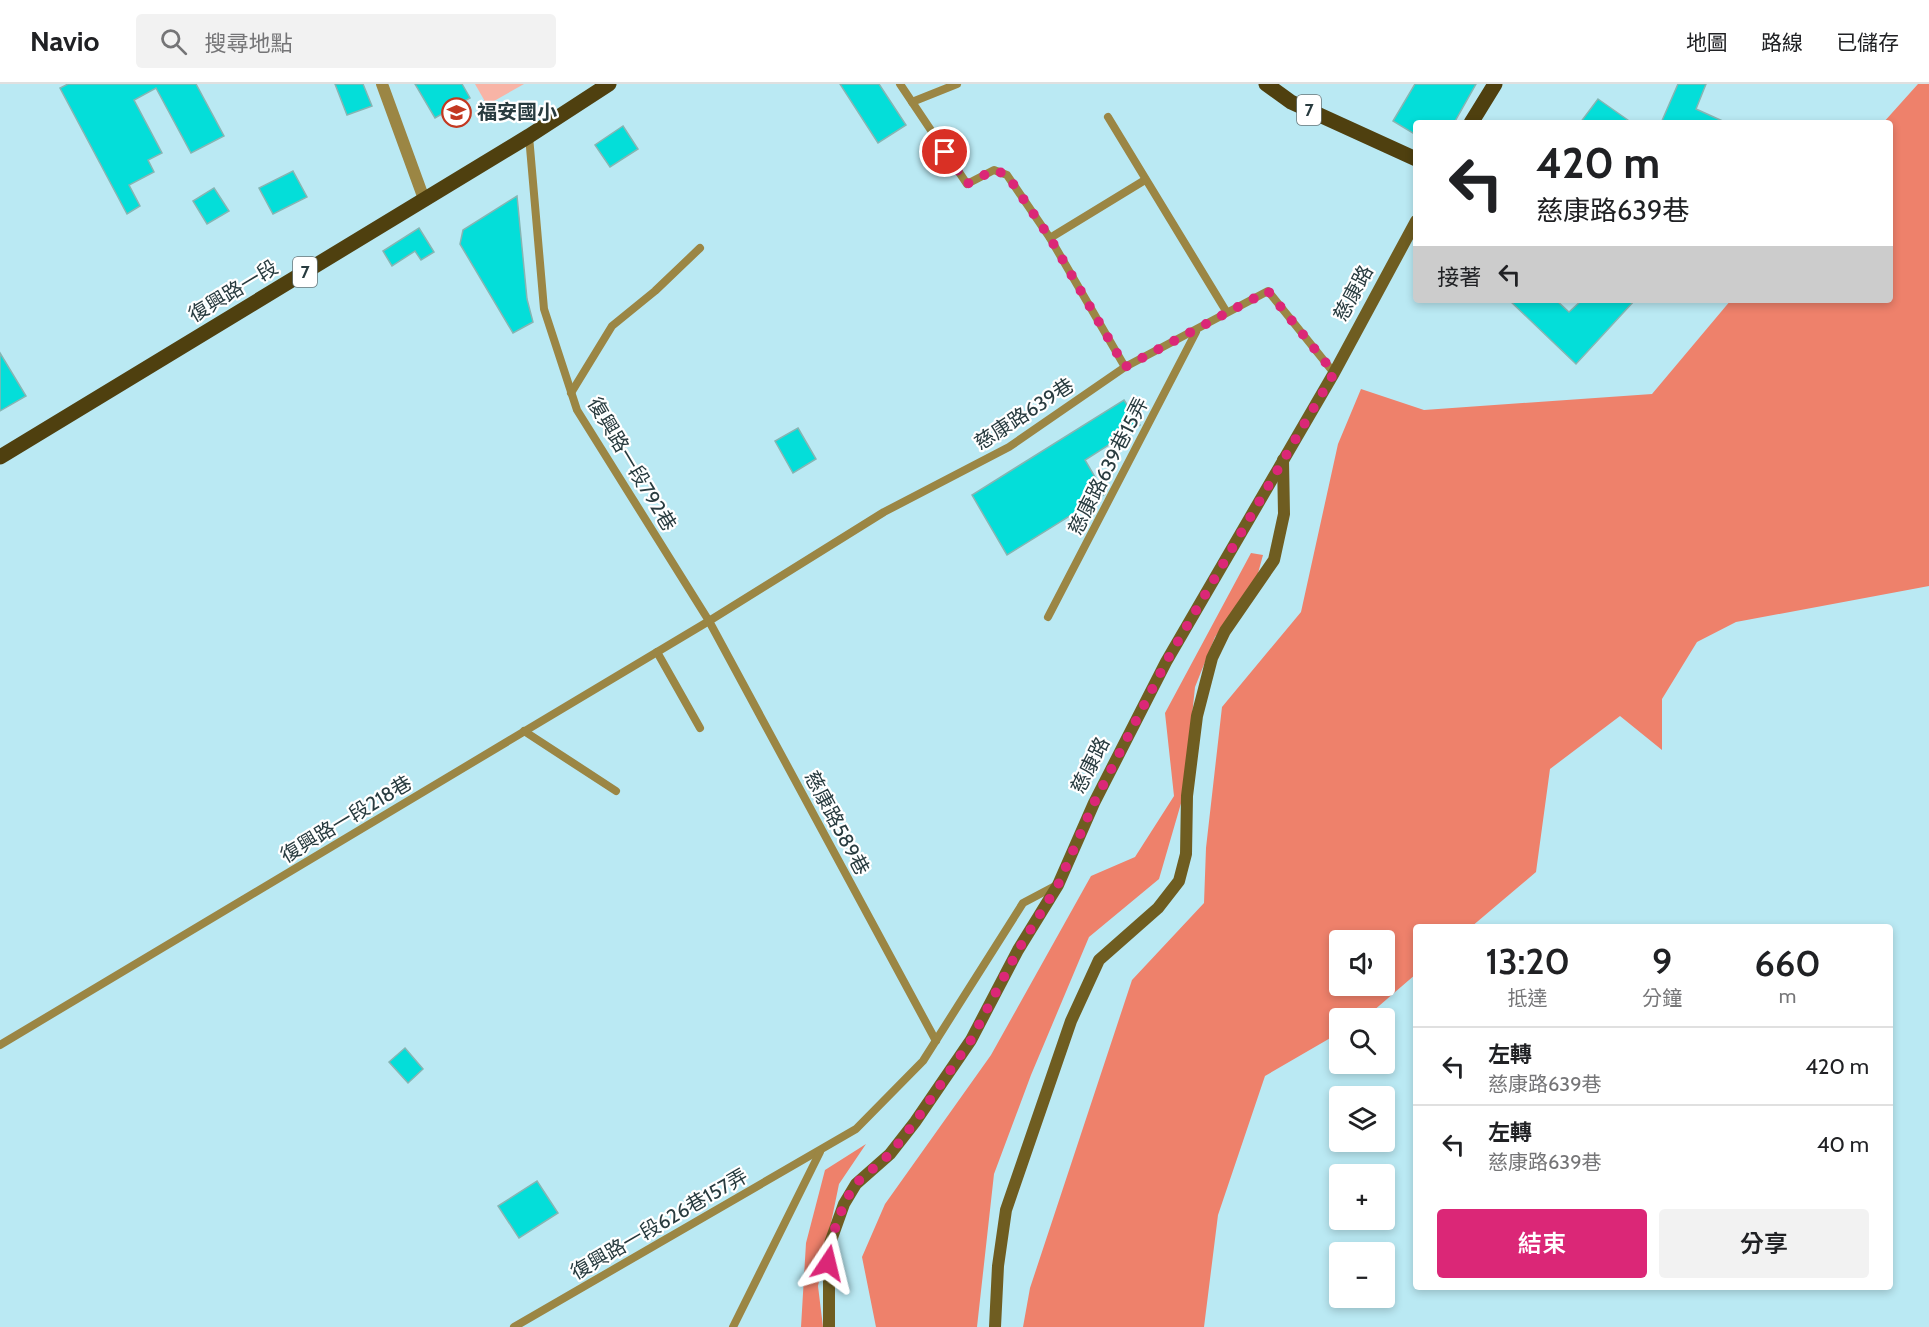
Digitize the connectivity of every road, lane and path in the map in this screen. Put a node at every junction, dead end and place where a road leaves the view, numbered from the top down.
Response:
1 (382, 84) edge
2 (609, 84) edge
3 (900, 84) edge
4 (957, 84) edge
5 (1266, 84) edge
6 (1495, 84) edge
7 (912, 102) junction
8 (1108, 117) dead end
9 (1474, 120) edge
10 (529, 136) junction
11 (1413, 158) edge
12 (1145, 180) junction
13 (424, 200) junction
14 (1413, 227) edge
15 (1050, 238) junction
16 (700, 248) dead end
17 (1226, 311) junction
18 (1196, 331) junction
19 (1125, 367) junction
20 (1334, 373) junction
21 (571, 393) junction
22 (0, 458) edge
23 (1283, 460) junction
24 (1048, 616) dead end
25 (709, 621) junction
26 (657, 652) junction
27 (700, 728) dead end
28 (524, 731) junction
29 (616, 790) dead end
30 (1058, 885) junction
31 (936, 1041) junction
32 (0, 1045) edge
33 (821, 1151) junction
34 (514, 1327) edge
35 (733, 1327) edge
36 (829, 1327) edge
37 (995, 1327) edge

1 - 13 street
2 - 10 main road, 復興路一段 / 7
3 - 7 lane
4 - 7 lane
5 - 11 main road, 7
6 - 9 main road
7 - 15 lane
8 - 12 lane
10 - 13 main road, 復興路一段 / 7
10 - 21 lane, 復興路一段792巷
12 - 15 lane
12 - 17 lane
13 - 22 main road, 復興路一段 / 7
14 - 20 street, 慈康路
15 - 19 lane
16 - 21 lane
17 - 18 lane, 慈康路639巷
17 - 20 lane, 慈康路639巷
18 - 19 lane, 慈康路639巷
18 - 24 lane, 慈康路639巷15弄
19 - 25 lane, 慈康路639巷
20 - 23 street, 慈康路
21 - 25 lane, 復興路一段792巷
23 - 30 street, 慈康路
23 - 37 street
25 - 26 lane, 復興路一段218巷
25 - 31 lane, 慈康路589巷
26 - 27 lane
26 - 28 lane, 復興路一段218巷
28 - 29 lane
28 - 32 lane, 復興路一段218巷
30 - 31 lane
30 - 36 street, 慈康路
31 - 33 lane
33 - 34 lane, 復興路一段626巷157弄
33 - 35 lane

